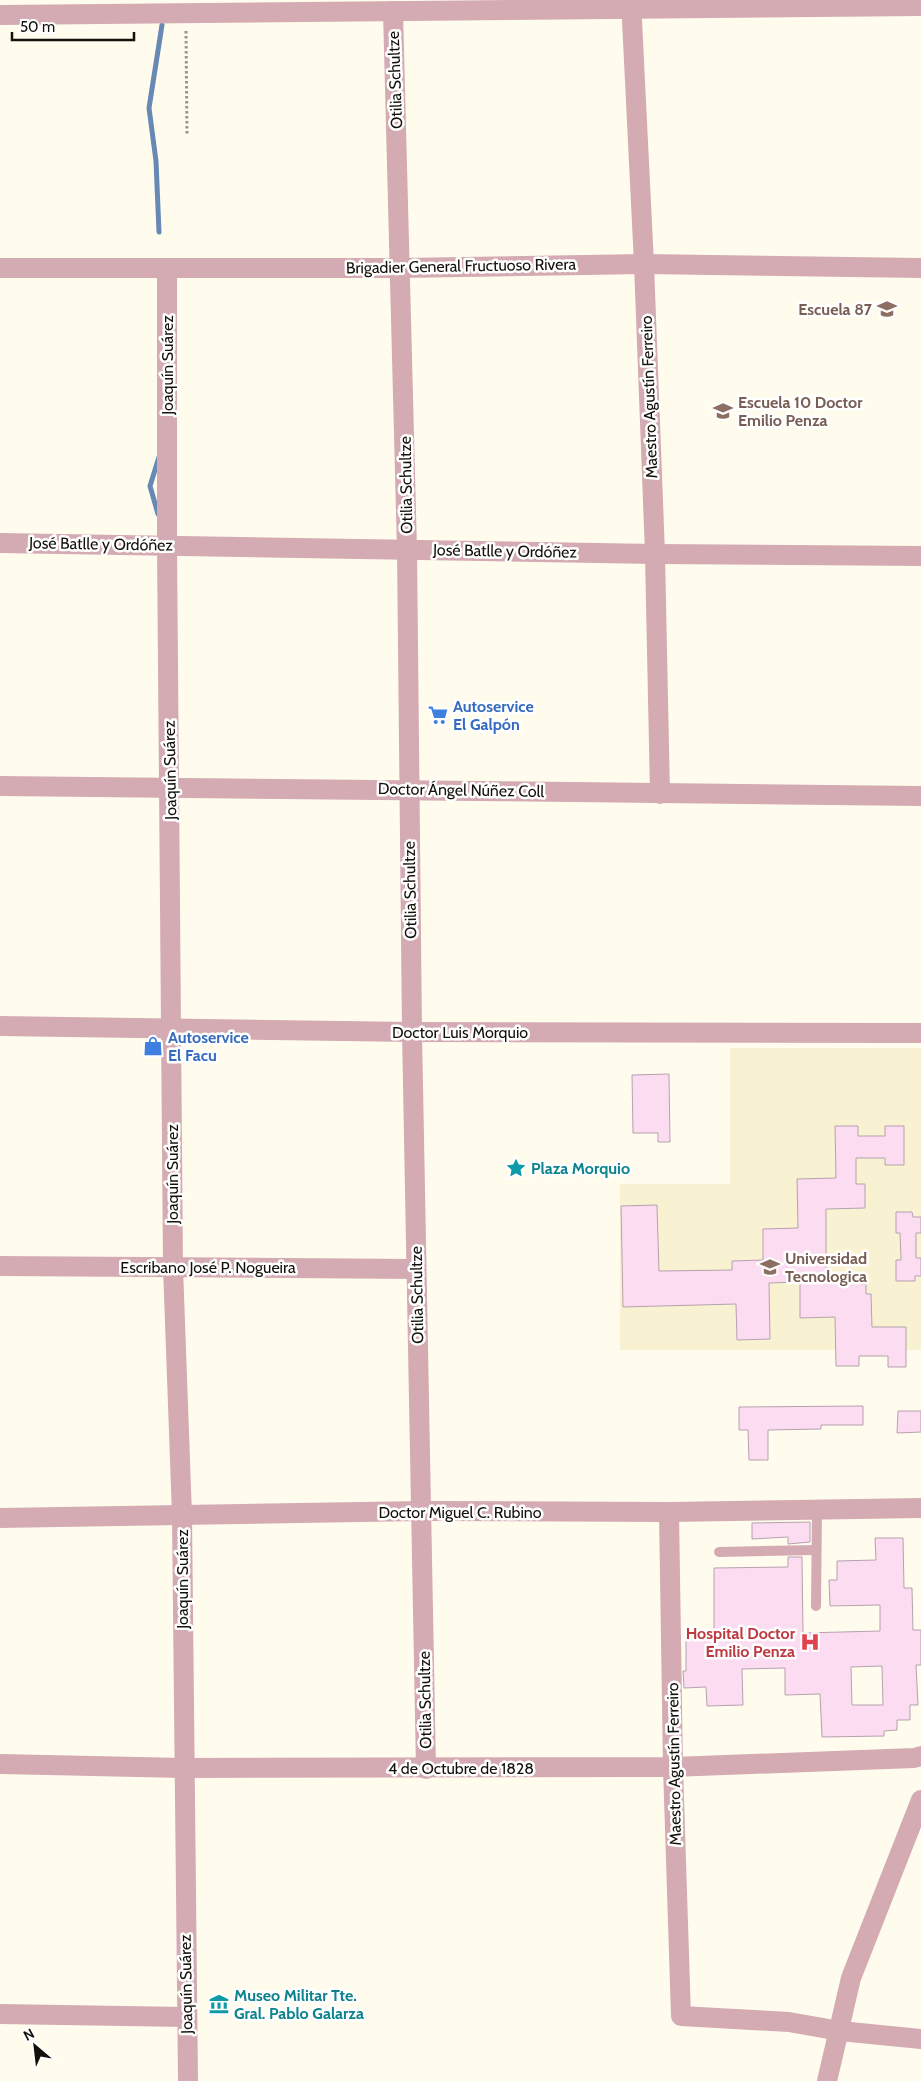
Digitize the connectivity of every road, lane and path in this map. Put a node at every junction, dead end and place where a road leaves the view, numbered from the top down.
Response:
1 (631, 4) edge
2 (921, 6) edge
3 (393, 11) junction
4 (186, 13) junction
5 (0, 15) edge
6 (187, 135) dead end
7 (644, 264) junction
8 (0, 268) edge
9 (167, 268) junction
10 (400, 268) junction
11 (921, 268) edge
12 (0, 543) edge
13 (167, 545) junction
14 (407, 550) junction
15 (655, 554) junction
16 (921, 556) edge
17 (0, 786) edge
18 (170, 787) junction
19 (409, 789) junction
20 (660, 794) junction
21 (921, 796) edge
22 (0, 1026) edge
23 (171, 1027) junction
24 (412, 1032) junction
25 (921, 1033) edge
26 (0, 1266) edge
27 (173, 1267) junction
28 (416, 1269) junction
29 (921, 1508) edge
30 (817, 1509) junction
31 (422, 1511) junction
32 (670, 1512) junction
33 (182, 1515) junction
34 (0, 1518) edge
35 (816, 1550) junction
36 (719, 1552) dead end
37 (816, 1606) dead end
38 (921, 1756) edge
39 (0, 1764) edge
40 (673, 1767) junction
41 (184, 1768) junction
42 (426, 1769) junction
43 (921, 1800) edge
44 (0, 2014) edge
45 (186, 2017) junction
46 (840, 2030) junction
47 (921, 2039) edge
48 (188, 2081) edge
49 (828, 2081) edge

1 - 2 street
1 - 3 street
1 - 7 street, Maestro Agustín Ferreiro
3 - 4 street
3 - 10 street, Otilia Schultze
4 - 5 street
4 - 6 path
7 - 10 street, Brigadier General Fructuoso Rivera
7 - 11 street, Brigadier General Fructuoso Rivera
7 - 15 street, Maestro Agustín Ferreiro
8 - 9 street, Brigadier General Fructuoso Rivera
9 - 10 street, Brigadier General Fructuoso Rivera
9 - 13 street, Joaquín Suárez
10 - 14 street, Otilia Schultze
12 - 13 street, José Batlle y Ordóñez
13 - 14 street, José Batlle y Ordóñez
13 - 18 street, Joaquín Suárez
14 - 15 street, José Batlle y Ordóñez
14 - 19 street, Otilia Schultze
15 - 16 street, José Batlle y Ordóñez
15 - 20 street, Maestro Agustín Ferreiro
17 - 18 street, Doctor Ángel Núñez Coll
18 - 19 street, Doctor Ángel Núñez Coll
18 - 23 street, Joaquín Suárez
19 - 20 street, Doctor Ángel Núñez Coll
19 - 24 street, Otilia Schultze
20 - 21 street, Doctor Ángel Núñez Coll
22 - 23 street, Doctor Luis Morquio
23 - 24 street, Doctor Luis Morquio
23 - 27 street, Joaquín Suárez
24 - 25 street, Doctor Luis Morquio
24 - 28 street, Otilia Schultze
26 - 27 street, Escribano José P. Nogueira
27 - 28 street, Escribano José P. Nogueira
27 - 33 street, Joaquín Suárez
28 - 31 street, Otilia Schultze
29 - 30 street, Doctor Miguel C. Rubino
30 - 32 street, Doctor Miguel C. Rubino
30 - 35 lane
31 - 32 street, Doctor Miguel C. Rubino
31 - 33 street, Doctor Miguel C. Rubino
31 - 42 street, Otilia Schultze
32 - 40 street, Maestro Agustín Ferreiro
33 - 34 street, Doctor Miguel C. Rubino
33 - 41 street, Joaquín Suárez
35 - 36 lane
35 - 37 lane
38 - 40 street, 4 de Octubre de 1828
39 - 41 street, 4 de Octubre de 1828
40 - 42 street, 4 de Octubre de 1828
40 - 46 street, Maestro Agustín Ferreiro
41 - 42 street, 4 de Octubre de 1828
41 - 45 street, Joaquín Suárez
43 - 46 street
44 - 45 street
45 - 48 street, Joaquín Suárez
46 - 47 street
46 - 49 street

